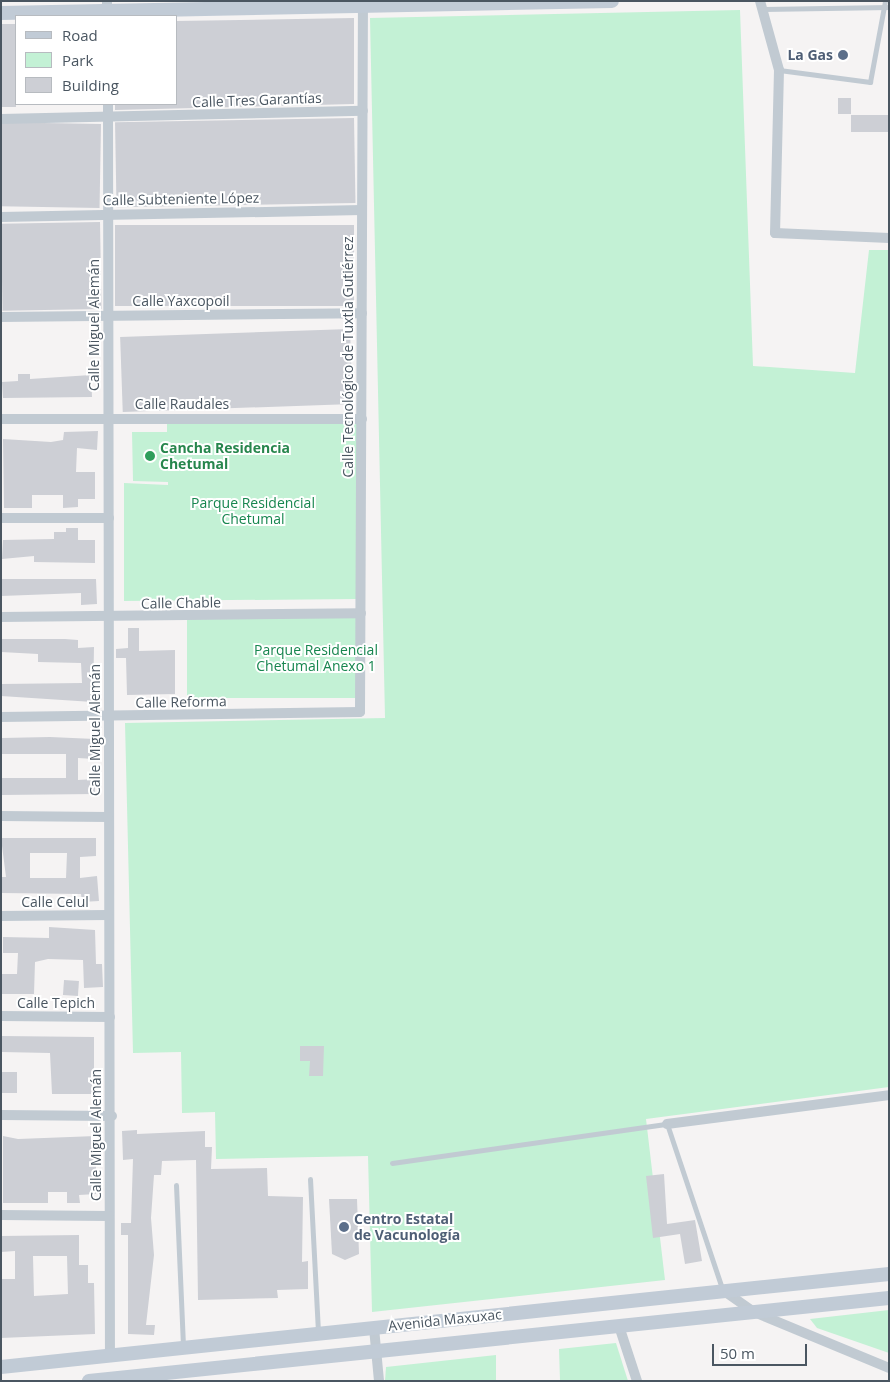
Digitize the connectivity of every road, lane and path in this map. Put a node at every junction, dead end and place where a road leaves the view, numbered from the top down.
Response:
1 (612, 1) edge
2 (363, 4) edge
3 (761, 5) edge
4 (886, 5) edge
5 (107, 10) edge
6 (1, 13) edge
7 (779, 70) junction
8 (108, 105) edge
9 (363, 111) junction
10 (108, 118) junction
11 (1, 119) edge
12 (362, 210) junction
13 (108, 214) junction
14 (1, 217) edge
15 (889, 238) edge
16 (362, 313) junction
17 (108, 315) junction
18 (1, 317) edge
19 (108, 418) junction
20 (1, 419) edge
21 (362, 419) junction
22 (1, 518) edge
23 (109, 518) junction
24 (361, 613) junction
25 (1, 617) edge
26 (108, 618) junction
27 (360, 712) joint
28 (1, 717) edge
29 (109, 717) junction
30 (1, 816) edge
31 (108, 817) junction
32 (108, 915) junction
33 (1, 916) edge
34 (1, 1016) edge
35 (110, 1017) junction
36 (889, 1095) edge
37 (1, 1115) edge
38 (112, 1116) junction
39 (667, 1124) junction
40 (392, 1163) dead end
41 (310, 1179) dead end
42 (176, 1185) dead end
43 (1, 1215) edge
44 (110, 1216) junction
45 (889, 1274) edge
46 (724, 1291) junction
47 (889, 1298) edge
48 (754, 1312) junction
49 (618, 1326) junction
50 (374, 1328) junction
51 (318, 1334) junction
52 (184, 1348) junction
53 (378, 1351) junction
54 (110, 1356) junction
55 (1, 1367) edge
56 (889, 1368) edge
57 (114, 1379) edge
58 (89, 1381) edge
59 (379, 1381) edge
60 (637, 1381) edge

1 - 2 main road
2 - 5 main road
2 - 9 street, Calle Tecnológico de Tuxtla Gutiérrez
3 - 4 lane
3 - 7 street
4 - 7 lane
5 - 6 main road
7 - 15 street
8 - 10 street, Calle Miguel Alemán
9 - 10 street, Calle Tres Garantías
9 - 12 street, Calle Tecnológico de Tuxtla Gutiérrez
10 - 11 street, Calle Tres Garantías
10 - 13 street, Calle Miguel Alemán
12 - 13 street, Calle Subteniente López
12 - 16 street, Calle Tecnológico de Tuxtla Gutiérrez
13 - 14 street, Calle Subteniente López
13 - 17 street, Calle Miguel Alemán
16 - 17 street, Calle Yaxcopoil
16 - 21 street, Calle Tecnológico de Tuxtla Gutiérrez
17 - 18 street, Calle Yaxcopoil
17 - 19 street, Calle Miguel Alemán
19 - 20 street, Calle Raudales
19 - 21 street, Calle Raudales
19 - 23 street, Calle Miguel Alemán
21 - 24 street, Calle Tecnológico de Tuxtla Gutiérrez
22 - 23 street
23 - 26 street, Calle Miguel Alemán
24 - 26 street, Calle Chable
24 - 27 street, Calle Tecnológico de Tuxtla Gutiérrez
25 - 26 street, Calle Chable
26 - 29 street, Calle Miguel Alemán
27 - 29 street, Calle Reforma
28 - 29 street, Calle Reforma
29 - 31 street, Calle Miguel Alemán
30 - 31 street
31 - 32 street, Calle Miguel Alemán
32 - 33 street, Calle Celul
32 - 35 street, Calle Miguel Alemán
34 - 35 street, Calle Tepich
35 - 38 street, Calle Miguel Alemán
36 - 39 street
37 - 38 street
38 - 44 street, Calle Miguel Alemán
39 - 40 lane
39 - 46 lane
41 - 51 lane
42 - 52 lane
43 - 44 street
44 - 54 street, Calle Miguel Alemán
45 - 46 main road, Avenida Maxuxac
46 - 48 street
46 - 50 main road, Avenida Maxuxac
47 - 48 main road, Avenida Maxuxac
48 - 49 main road, Avenida Maxuxac
48 - 56 street
49 - 53 main road, Avenida Maxuxac
49 - 60 street
50 - 51 main road, Avenida Maxuxac
50 - 53 street
51 - 52 main road, Avenida Maxuxac
52 - 54 main road, Avenida Maxuxac
53 - 57 main road, Avenida Maxuxac
53 - 59 street
54 - 55 main road, Avenida Maxuxac
57 - 58 main road, Avenida Maxuxac

